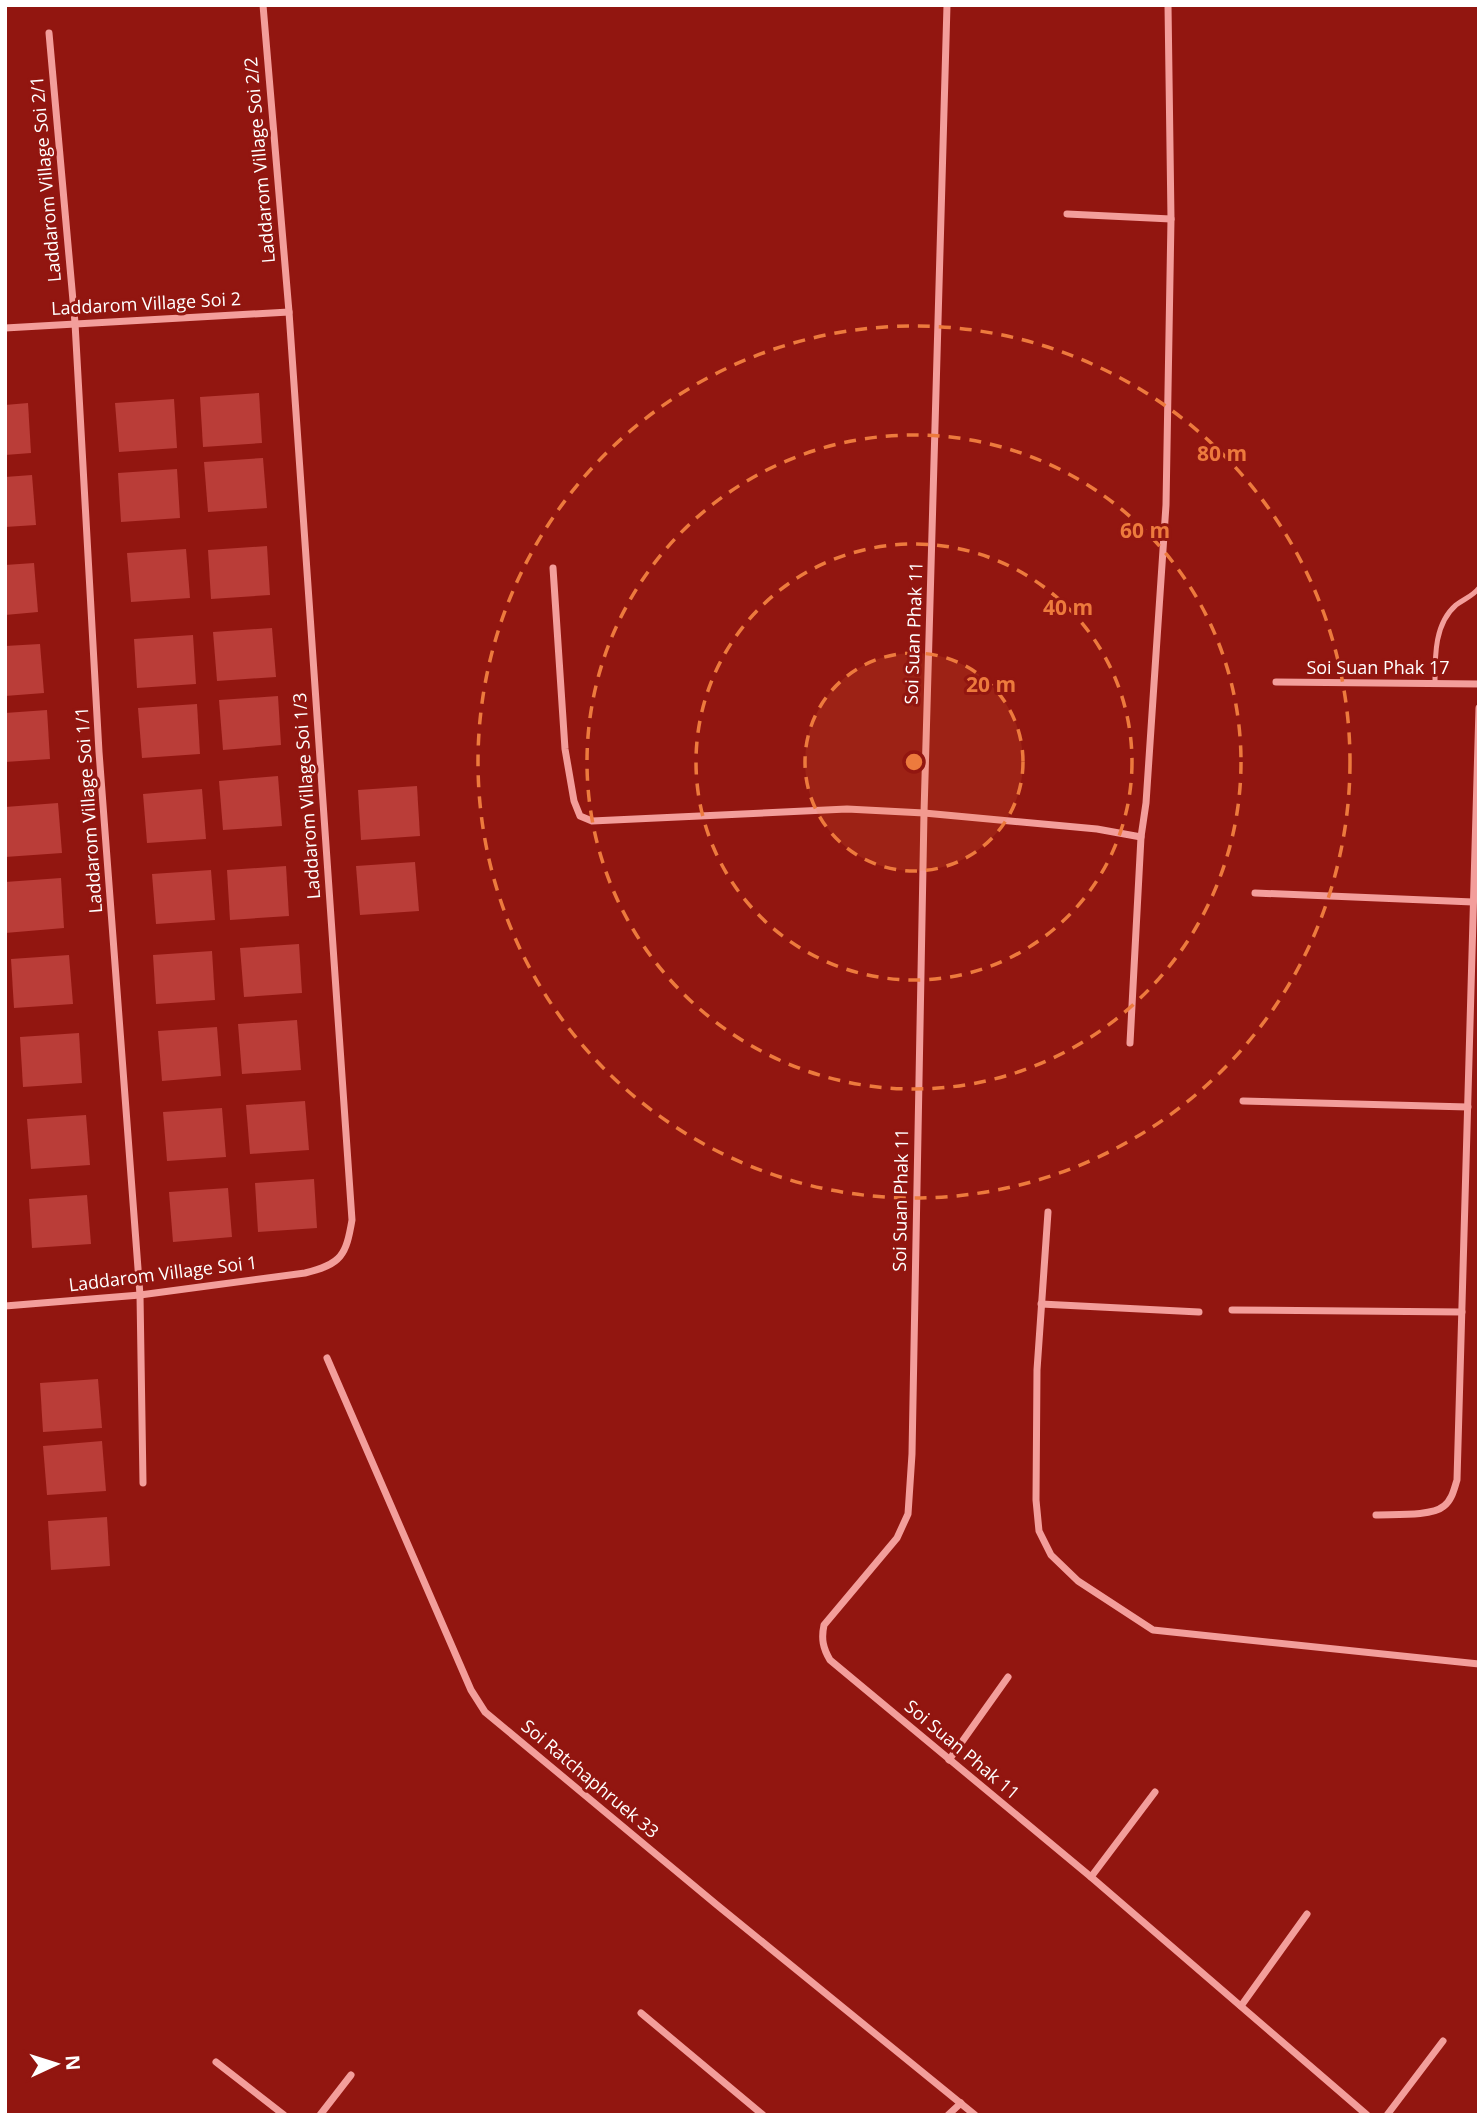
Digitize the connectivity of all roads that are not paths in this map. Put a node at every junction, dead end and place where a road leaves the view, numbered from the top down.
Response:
1 (262, 5) edge
2 (947, 5) edge
3 (1168, 5) edge
4 (48, 33) dead end
5 (1067, 214) dead end
6 (1171, 219) junction
7 (289, 312) junction
8 (75, 323) junction
9 (5, 328) edge
10 (553, 568) dead end
11 (1479, 588) edge
12 (1276, 682) dead end
13 (1435, 684) junction
14 (1479, 684) edge
15 (1479, 708) edge
16 (924, 813) junction
17 (1141, 837) junction
18 (1255, 893) dead end
19 (1474, 902) junction
20 (1130, 1043) dead end
21 (1243, 1101) dead end
22 (1468, 1107) junction
23 (1048, 1212) dead end
24 (325, 1268) joint
25 (140, 1295) junction
26 (1041, 1304) junction
27 (5, 1306) edge
28 (1232, 1310) dead end
29 (1462, 1311) junction
30 (1199, 1312) dead end
31 (327, 1358) dead end
32 (143, 1483) dead end
33 (1376, 1515) dead end
34 (1479, 1664) edge
35 (1009, 1677) dead end
36 (949, 1760) junction
37 (1155, 1792) dead end
38 (1091, 1877) junction
39 (1307, 1914) dead end
40 (1241, 2006) junction
41 (641, 2013) dead end
42 (1443, 2041) dead end
43 (216, 2062) dead end
44 (352, 2075) dead end
45 (961, 2103) junction
46 (284, 2115) edge
47 (320, 2115) edge
48 (763, 2115) edge
49 (948, 2115) edge
50 (975, 2115) edge
51 (1367, 2115) edge
52 (1387, 2115) edge

1 - 7 street, Laddarom Village Soi 2/2
2 - 16 street, Soi Suan Phak 11
3 - 6 street
4 - 8 street, Laddarom Village Soi 2/1
5 - 6 street
6 - 17 street
7 - 8 street, Laddarom Village Soi 2
7 - 24 street, Laddarom Village Soi 1/3
8 - 9 street, Laddarom Village Soi 2
8 - 25 street, Laddarom Village Soi 1/1
10 - 16 street
11 - 13 lane
12 - 13 street, Soi Suan Phak 17
13 - 14 street, Soi Suan Phak 17
15 - 19 street
16 - 17 street
16 - 36 street, Soi Suan Phak 11
17 - 20 street
18 - 19 street
19 - 22 street
21 - 22 street
22 - 29 street
23 - 26 street
24 - 25 street, Laddarom Village Soi 1
25 - 27 street, Laddarom Village Soi 1
25 - 32 street, Laddarom Village Soi 1/1
26 - 30 street
26 - 34 street
28 - 29 street
29 - 33 street
31 - 45 street, Soi Ratchaphruek 33
35 - 36 street
36 - 38 street, Soi Suan Phak 11
37 - 38 street
38 - 40 street, Soi Suan Phak 11
39 - 40 street
40 - 51 street, Soi Suan Phak 11
41 - 48 street
42 - 52 street
43 - 46 street
44 - 47 street
45 - 49 street
45 - 50 street, Soi Ratchaphruek 33

